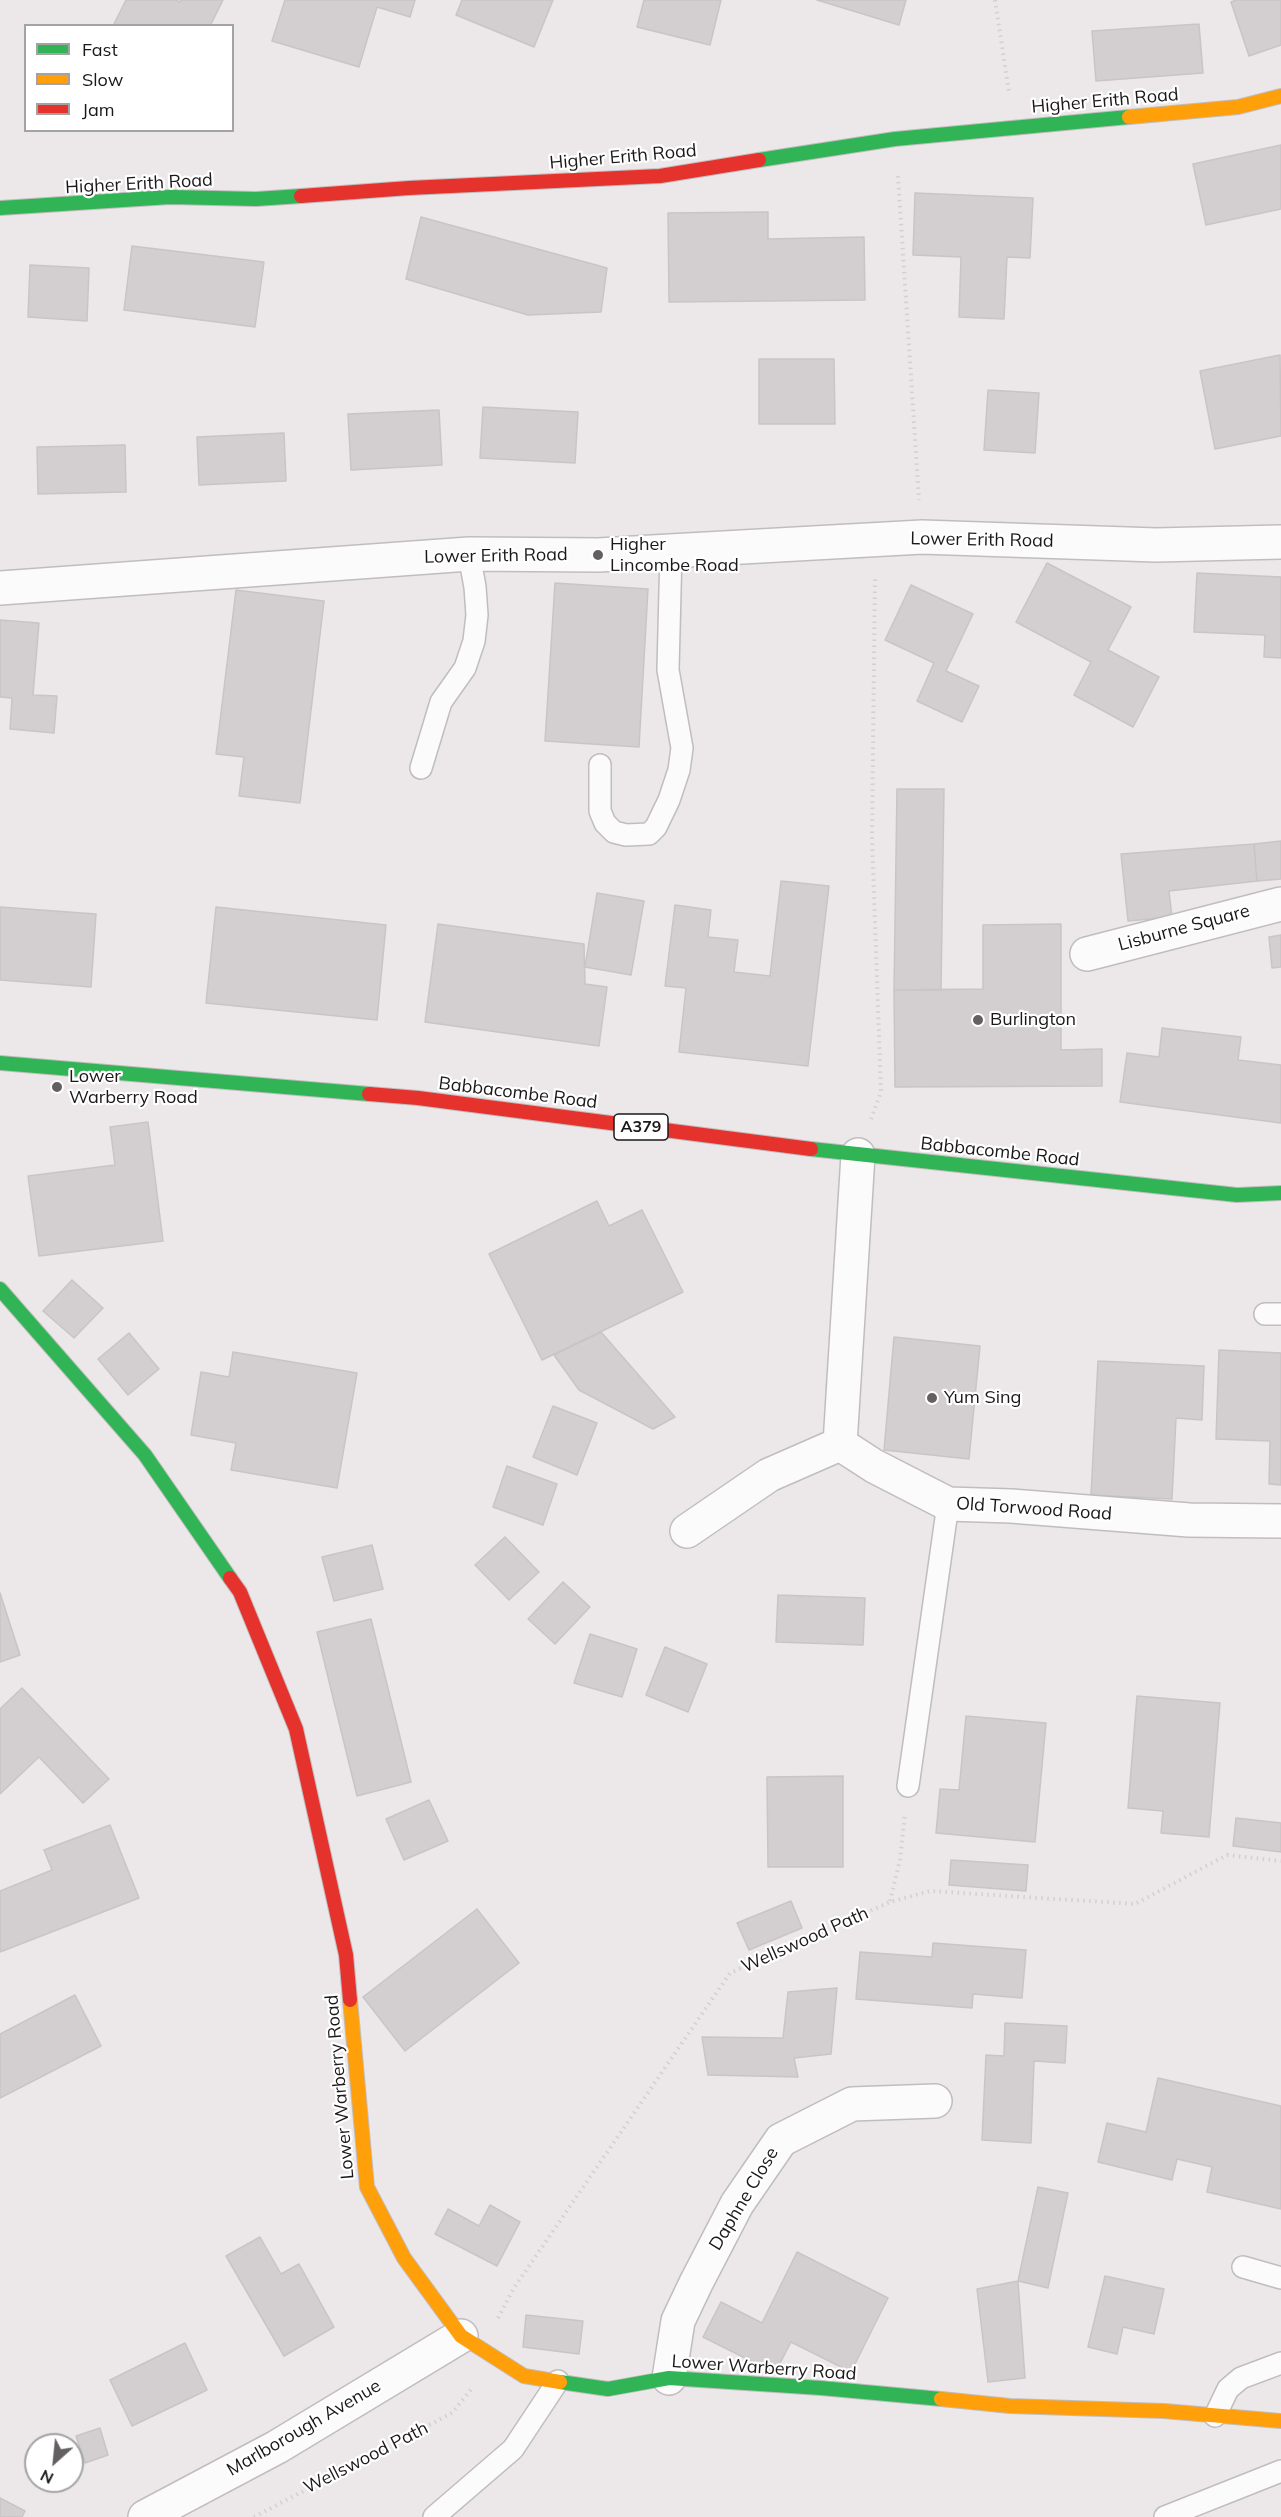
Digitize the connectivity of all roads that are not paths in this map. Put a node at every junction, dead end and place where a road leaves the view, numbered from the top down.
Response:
1 (1281, 96) edge
2 (0, 208) edge
3 (1281, 542) edge
4 (671, 550) junction
5 (468, 554) junction
6 (0, 588) edge
7 (600, 765) dead end
8 (421, 768) dead end
9 (1281, 904) edge
10 (1087, 954) dead end
11 (0, 1063) edge
12 (858, 1155) junction
13 (1281, 1193) edge
14 (0, 1289) edge
15 (840, 1444) junction
16 (948, 1504) junction
17 (1281, 1521) edge
18 (687, 1531) dead end
19 (908, 1786) road end
20 (935, 2101) dead end
21 (1243, 2266) dead end
22 (1281, 2278) edge
23 (471, 2343) junction
24 (1281, 2363) edge
25 (669, 2378) junction
26 (558, 2381) junction
27 (1215, 2416) junction
28 (1281, 2421) edge
29 (1281, 2471) edge
30 (145, 2517) edge
31 (434, 2517) edge
32 (1165, 2517) edge

1 - 2 street, Higher Erith Road
3 - 4 street, Lower Erith Road
4 - 5 street, Lower Erith Road
4 - 7 lane
5 - 6 street, Lower Erith Road
5 - 8 lane
9 - 10 street, Lisburne Square
11 - 12 street, Babbacombe Road / A379
12 - 13 street, Babbacombe Road / A379
12 - 15 street
14 - 23 street, Lower Warberry Road
15 - 16 street, Old Torwood Road
15 - 18 street
16 - 17 street, Old Torwood Road
16 - 19 lane
20 - 25 street, Daphne Close
21 - 22 lane
23 - 26 street, Lower Warberry Road
23 - 30 street, Marlborough Avenue
24 - 27 lane
25 - 26 street, Lower Warberry Road
25 - 27 street, Lower Warberry Road
26 - 31 lane
27 - 28 street, Lower Warberry Road
29 - 32 lane

